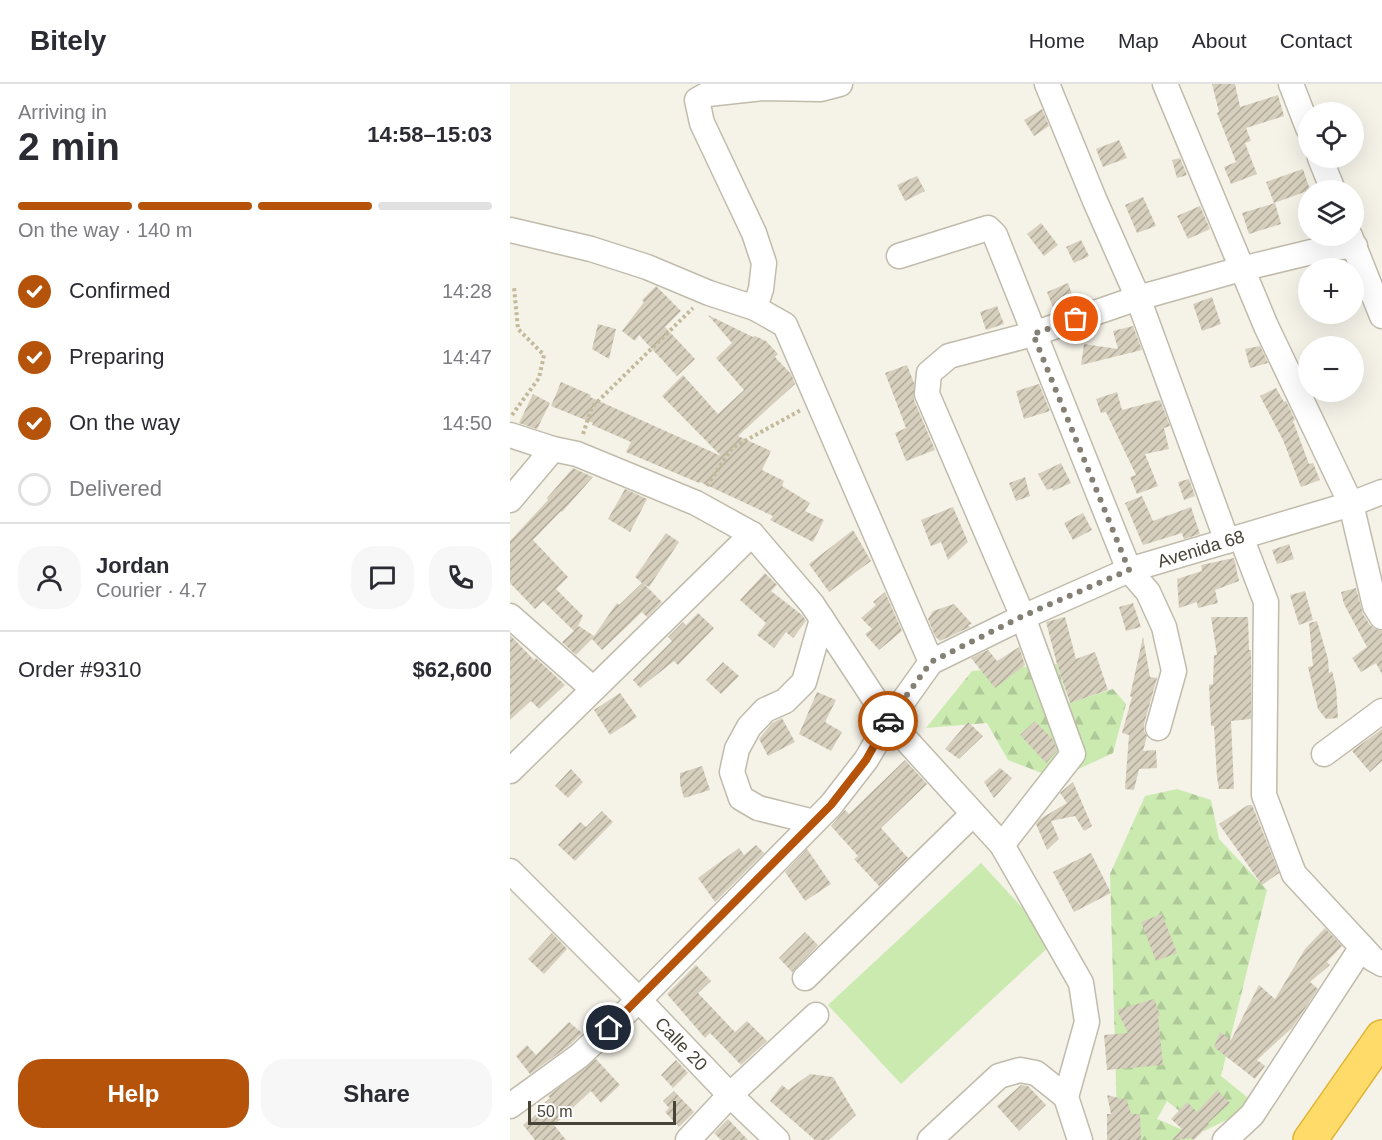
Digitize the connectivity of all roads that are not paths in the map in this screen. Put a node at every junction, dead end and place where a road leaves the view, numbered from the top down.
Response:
1 (1047, 84) edge
2 (1165, 84) edge
3 (1291, 84) edge
4 (826, 86) edge
5 (705, 89) edge
6 (1298, 102) edge
7 (510, 230) edge
8 (1337, 246) edge
9 (1354, 246) edge
10 (899, 256) dead end
11 (1241, 268) junction
12 (1138, 298) junction
13 (755, 308) junction
14 (1382, 316) edge
15 (1033, 334) junction
16 (510, 435) edge
17 (553, 449) junction
18 (1382, 492) edge
19 (510, 501) edge
20 (1351, 504) junction
21 (752, 534) junction
22 (1234, 539) junction
23 (1129, 570) junction
24 (510, 616) edge
25 (1023, 616) junction
26 (1382, 617) edge
27 (822, 620) junction
28 (931, 662) junction
29 (592, 688) junction
30 (1382, 711) edge
31 (889, 721) junction
32 (1158, 728) dead end
33 (1324, 754) dead end
34 (510, 771) edge
35 (973, 814) junction
36 (814, 822) junction
37 (1002, 845) junction
38 (510, 871) edge
39 (1375, 954) edge
40 (805, 978) dead end
41 (639, 1000) junction
42 (816, 1015) dead end
43 (1382, 1037) edge
44 (730, 1095) junction
45 (1066, 1097) junction
46 (510, 1106) edge
47 (688, 1140) edge
48 (777, 1140) edge
49 (930, 1140) edge
50 (1080, 1140) edge
51 (1225, 1140) edge
52 (1310, 1140) edge

1 - 12 street
2 - 11 street
3 - 6 street
4 - 5 street
5 - 13 street
7 - 13 street
8 - 11 street
9 - 14 street
10 - 15 street
11 - 12 street
11 - 20 street
12 - 15 street
12 - 22 street
13 - 28 street
15 - 23 street
15 - 25 street
16 - 17 street
17 - 19 street
17 - 21 street
18 - 20 street, Avenida 68
20 - 22 street, Avenida 68
20 - 26 street
21 - 27 street
21 - 29 street
22 - 23 street, Avenida 68
22 - 39 street
23 - 25 street, Avenida 68
23 - 32 street
24 - 29 street
25 - 28 street, Avenida 68
25 - 37 street
27 - 31 street
27 - 36 street
28 - 31 street, Avenida 68
29 - 34 street
30 - 33 street
31 - 35 street
31 - 36 street, Avenida 68
35 - 37 street
35 - 40 street
36 - 41 street, Avenida 68
37 - 45 street
38 - 41 street, Calle 20
39 - 51 street
41 - 44 street, Calle 20
41 - 46 street, Avenida 68
42 - 44 street
43 - 52 highway
44 - 47 street
44 - 48 street, Calle 20
45 - 49 street
45 - 50 street

